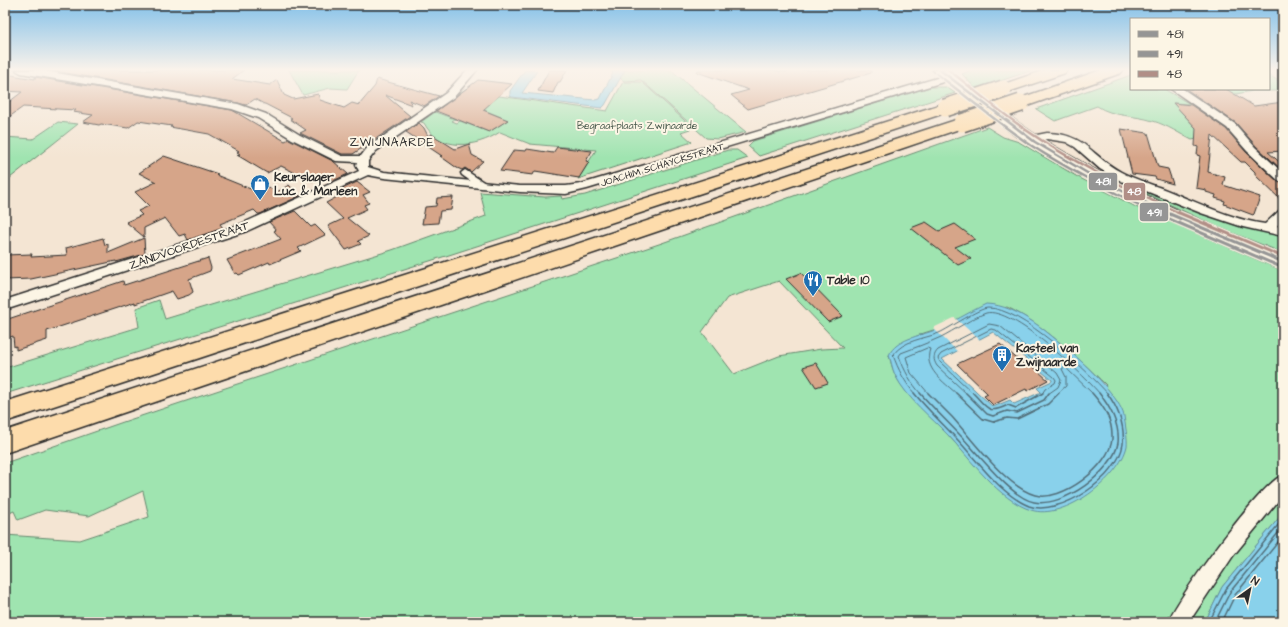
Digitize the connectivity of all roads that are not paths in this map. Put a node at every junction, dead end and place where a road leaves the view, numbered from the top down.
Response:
1 (194, 99) edge
2 (444, 99) edge
3 (864, 99) edge
4 (972, 99) edge
5 (978, 99) edge
6 (1033, 99) edge
7 (1191, 99) edge
8 (1031, 139) junction
9 (368, 165) junction
10 (465, 173) dead end
11 (1283, 179) edge
12 (482, 185) junction
13 (1283, 214) edge
14 (1270, 228) junction
15 (1283, 232) edge
16 (1283, 262) edge
17 (5, 305) edge
18 (5, 412) edge
19 (5, 442) edge
20 (1283, 483) edge
21 (1178, 622) edge

1 - 9 street, JOACHIM SCHAYCKSTRAAT
2 - 9 street, ZANDVOORDESTRAAT
3 - 12 street, JOACHIM SCHAYCKSTRAAT
4 - 18 highway, bridge
5 - 8 main road
6 - 19 highway, bridge
7 - 11 street
8 - 14 street
8 - 16 main road
9 - 12 street, JOACHIM SCHAYCKSTRAAT
9 - 17 street, ZANDVOORDESTRAAT
10 - 12 street
13 - 14 street
14 - 15 street
20 - 21 street

